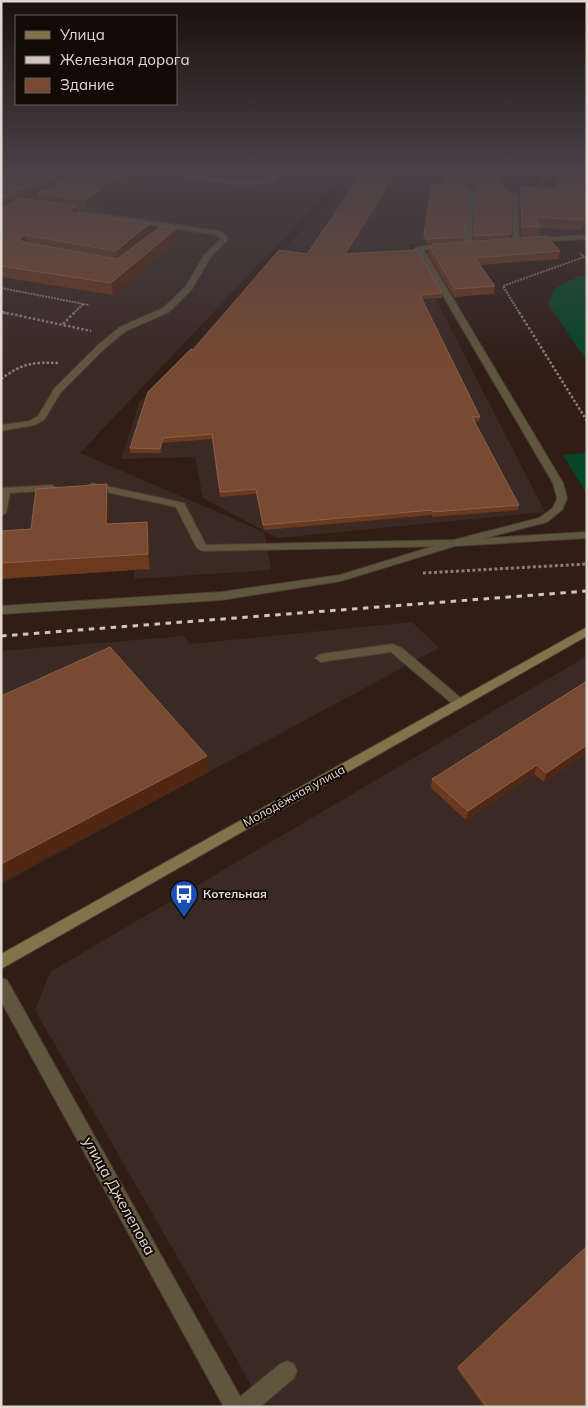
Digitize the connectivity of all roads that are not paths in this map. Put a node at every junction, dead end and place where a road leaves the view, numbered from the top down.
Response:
1 (222, 236) edge
2 (473, 236) edge
3 (512, 236) edge
4 (587, 237) edge
5 (1, 428) edge
6 (84, 487) edge
7 (64, 488) edge
8 (1, 513) edge
9 (587, 535) edge
10 (454, 543) junction
11 (1, 610) edge
12 (587, 631) edge
13 (321, 658) dead end
14 (459, 703) junction
15 (1, 962) edge
16 (1, 985) edge
17 (287, 1371) dead end
18 (236, 1407) edge
19 (243, 1407) edge

1 - 5 street
2 - 10 street
3 - 4 street
6 - 10 street
7 - 8 street
9 - 10 street
10 - 11 street
12 - 14 main road, Молодёжная улица
13 - 14 street
14 - 15 main road, Молодёжная улица
16 - 18 street, улица Джелепова
17 - 19 street

